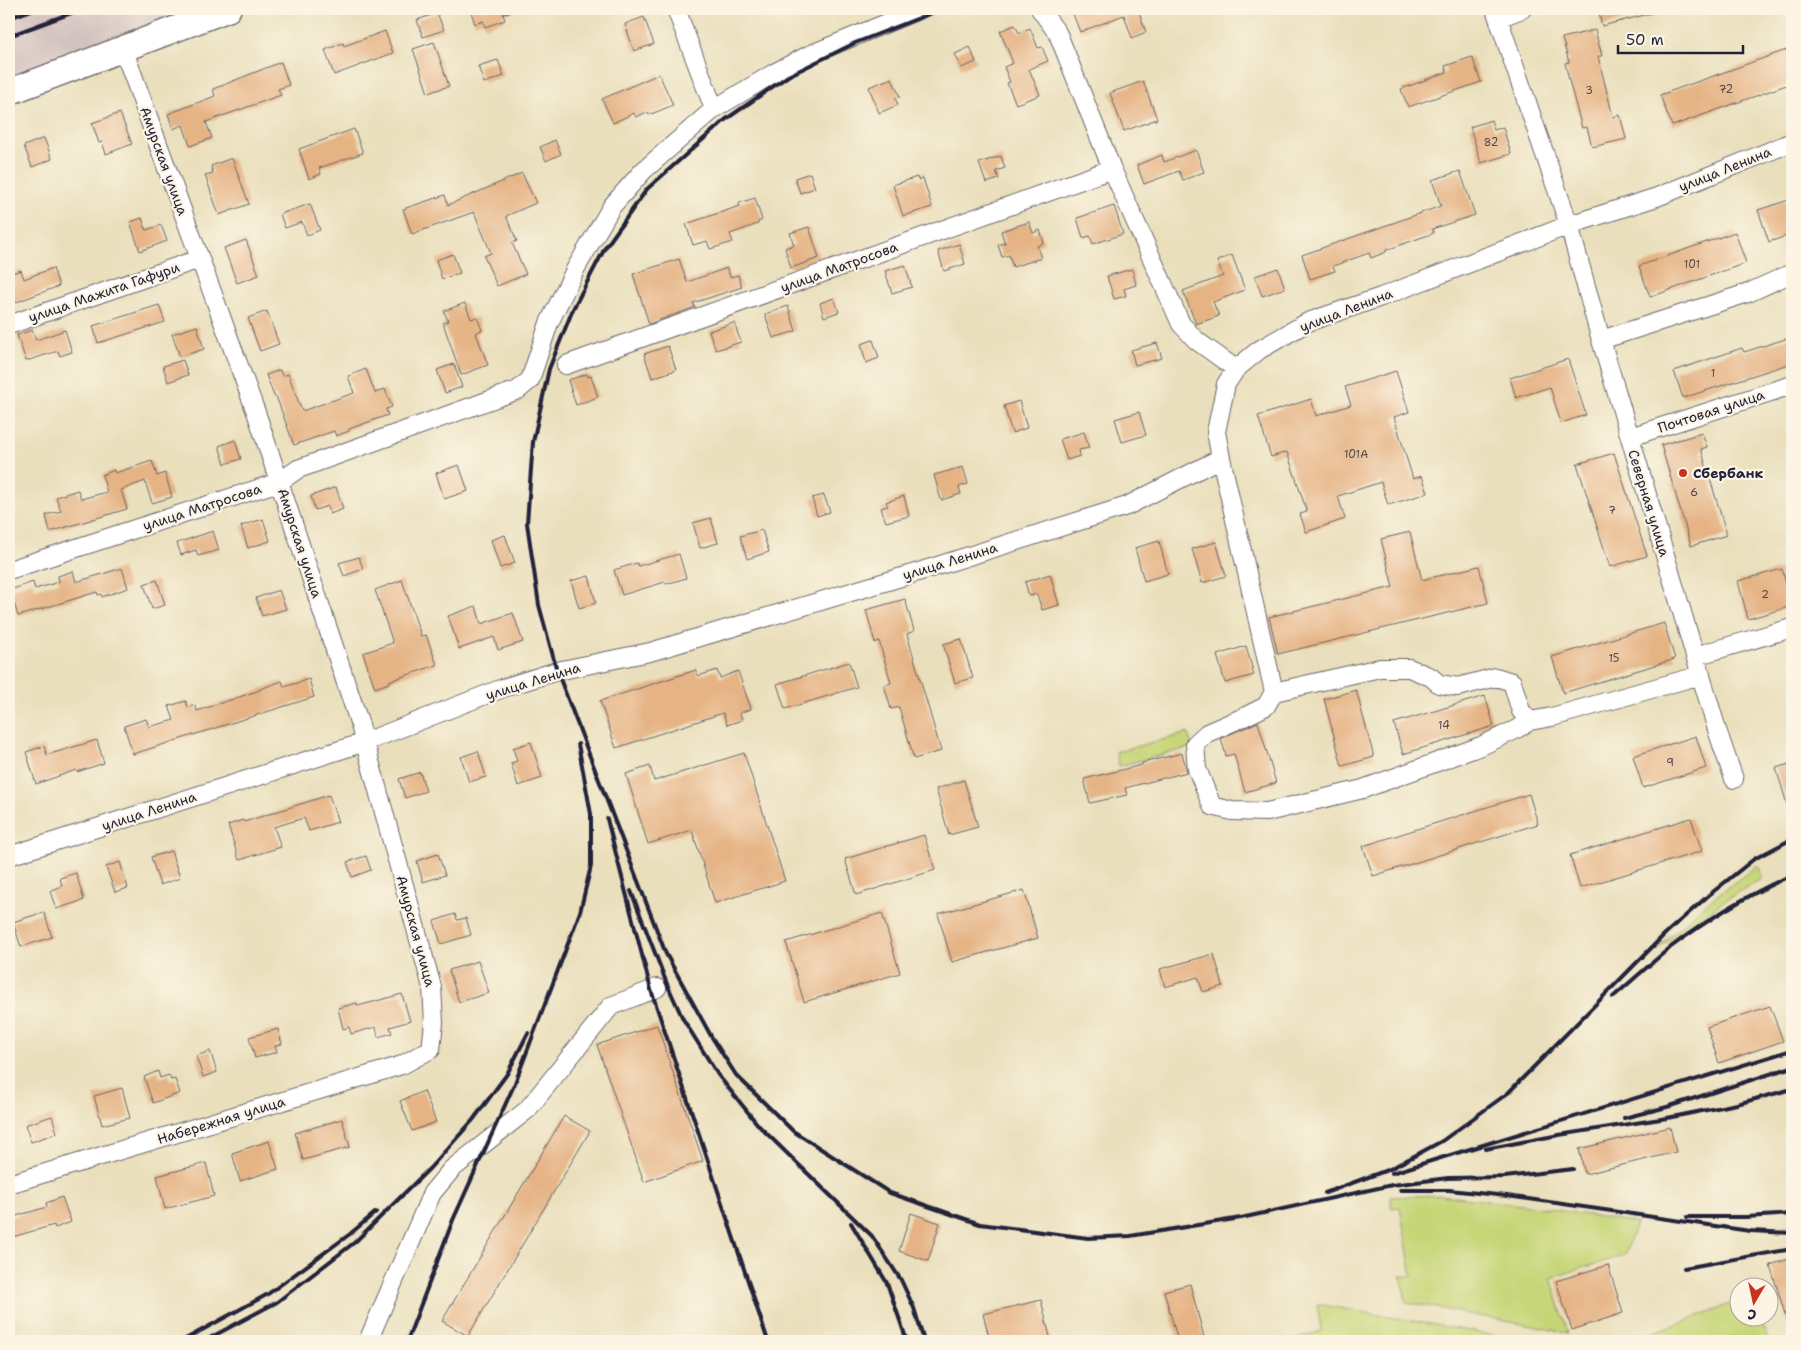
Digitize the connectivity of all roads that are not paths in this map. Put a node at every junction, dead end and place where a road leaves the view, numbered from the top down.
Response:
1 (228, 9) edge
2 (676, 9) edge
3 (921, 9) edge
4 (1040, 9) edge
5 (1522, 9) edge
6 (1496, 13) edge
7 (121, 48) junction
8 (9, 92) edge
9 (714, 109) junction
10 (1792, 142) edge
11 (1112, 169) junction
12 (1569, 225) junction
13 (199, 258) junction
14 (1792, 273) edge
15 (9, 325) edge
16 (1601, 340) junction
17 (566, 365) dead end
18 (1236, 368) junction
19 (1792, 385) edge
20 (1630, 437) junction
21 (1220, 458) junction
22 (280, 482) junction
23 (9, 570) edge
24 (1792, 628) edge
25 (1695, 656) junction
26 (1701, 675) junction
27 (1274, 692) junction
28 (1530, 721) junction
29 (365, 742) junction
30 (1734, 778) dead end
31 (9, 856) edge
32 (657, 988) dead end
33 (431, 1049) joint
34 (9, 1184) edge
35 (368, 1341) edge

1 - 7 main road
2 - 9 street
3 - 9 street
4 - 11 street
5 - 6 street
6 - 12 street, Северная улица
7 - 8 main road
7 - 13 street, Амурская улица
9 - 22 street, улица Матросова
10 - 12 street, улица Ленина
11 - 17 street, улица Матросова
11 - 18 street
12 - 16 street, Северная улица
12 - 18 street, улица Ленина
13 - 15 street, улица Мажита Гафури
13 - 22 street, Амурская улица
14 - 16 street
16 - 20 street, Северная улица
18 - 21 street, улица Ленина
19 - 20 street, Почтовая улица
20 - 25 street, Северная улица
21 - 27 street
21 - 29 street, улица Ленина
22 - 23 street, улица Матросова
22 - 29 street, Амурская улица
24 - 25 street
25 - 26 street, Северная улица
26 - 28 street
26 - 30 street, Северная улица
27 - 28 street
27 - 28 street
29 - 31 street, улица Ленина
29 - 33 street, Амурская улица
32 - 35 street
33 - 34 street, Набережная улица

